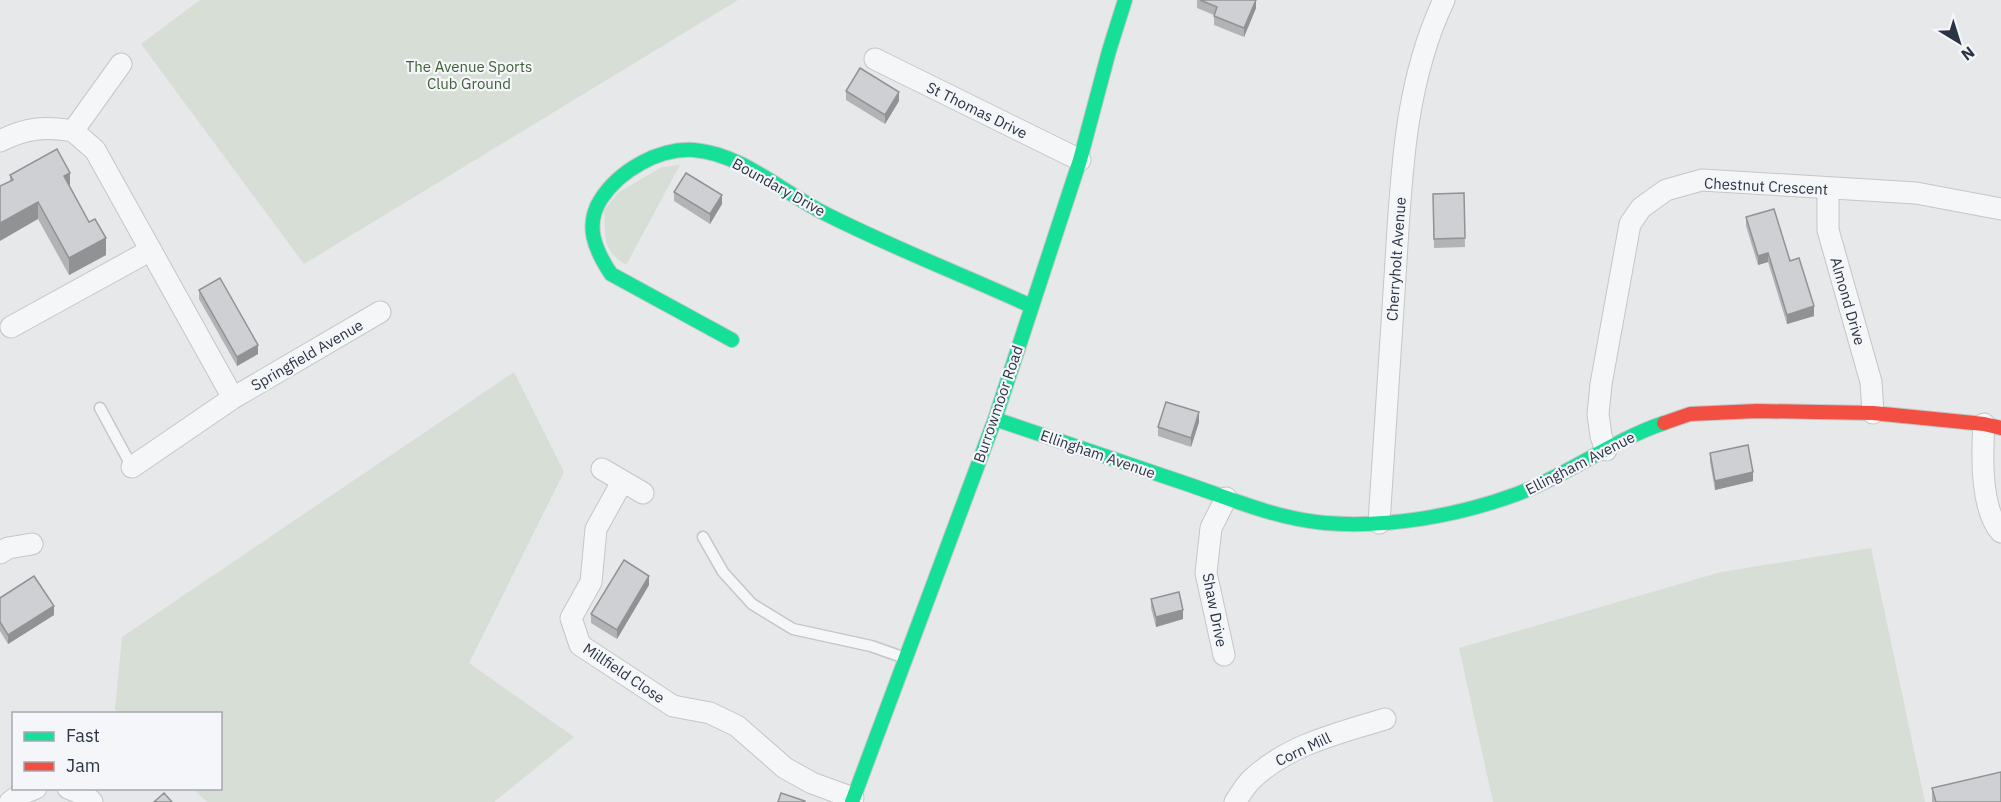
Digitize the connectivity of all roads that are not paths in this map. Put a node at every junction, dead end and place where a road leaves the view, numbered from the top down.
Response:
1 (1125, 0) edge
2 (1444, 0) edge
3 (875, 59) dead end
4 (121, 64) dead end
5 (73, 131) junction
6 (0, 141) edge
7 (1080, 160) junction
8 (1828, 189) junction
9 (2001, 209) edge
10 (151, 250) junction
11 (1031, 306) junction
12 (380, 312) dead end
13 (11, 327) dead end
14 (732, 340) dead end
15 (233, 398) junction
16 (99, 408) dead end
17 (1873, 413) junction
18 (995, 419) junction
19 (1992, 426) edge
20 (1606, 450) junction
21 (132, 467) joint
22 (602, 469) dead end
23 (622, 482) junction
24 (643, 493) dead end
25 (1226, 498) junction
26 (1379, 523) junction
27 (2001, 532) edge
28 (703, 537) dead end
29 (33, 544) dead end
30 (0, 553) edge
31 (1224, 655) dead end
32 (905, 658) junction
33 (1385, 719) dead end
34 (33, 790) edge
35 (71, 790) edge
36 (853, 800) edge
37 (10, 802) edge
38 (92, 802) edge
39 (1235, 802) edge

1 - 7 street, Burrowmoor Road
2 - 26 street, Cherryholt Avenue
3 - 7 street, St Thomas Drive
4 - 5 street
5 - 6 street
5 - 10 street, Springfield Avenue
7 - 11 street, Burrowmoor Road
8 - 9 street, Chestnut Crescent
8 - 17 street, Almond Drive
8 - 20 street, Chestnut Crescent
10 - 13 street
10 - 15 street, Springfield Avenue
11 - 14 street, Boundary Drive
11 - 18 street, Burrowmoor Road
12 - 15 street, Springfield Avenue
15 - 21 street, Springfield Avenue
16 - 21 lane
17 - 19 street, Ellingham Avenue
17 - 20 street, Ellingham Avenue
18 - 25 street, Ellingham Avenue
18 - 32 street, Burrowmoor Road
19 - 27 street
20 - 26 street, Ellingham Avenue
22 - 23 street
23 - 24 street
23 - 36 street, Millfield Close
25 - 26 street, Ellingham Avenue
25 - 31 street, Shaw Drive
28 - 32 lane
29 - 30 street
32 - 36 street, Burrowmoor Road
33 - 39 street, Corn Mill
34 - 37 street
35 - 38 street

